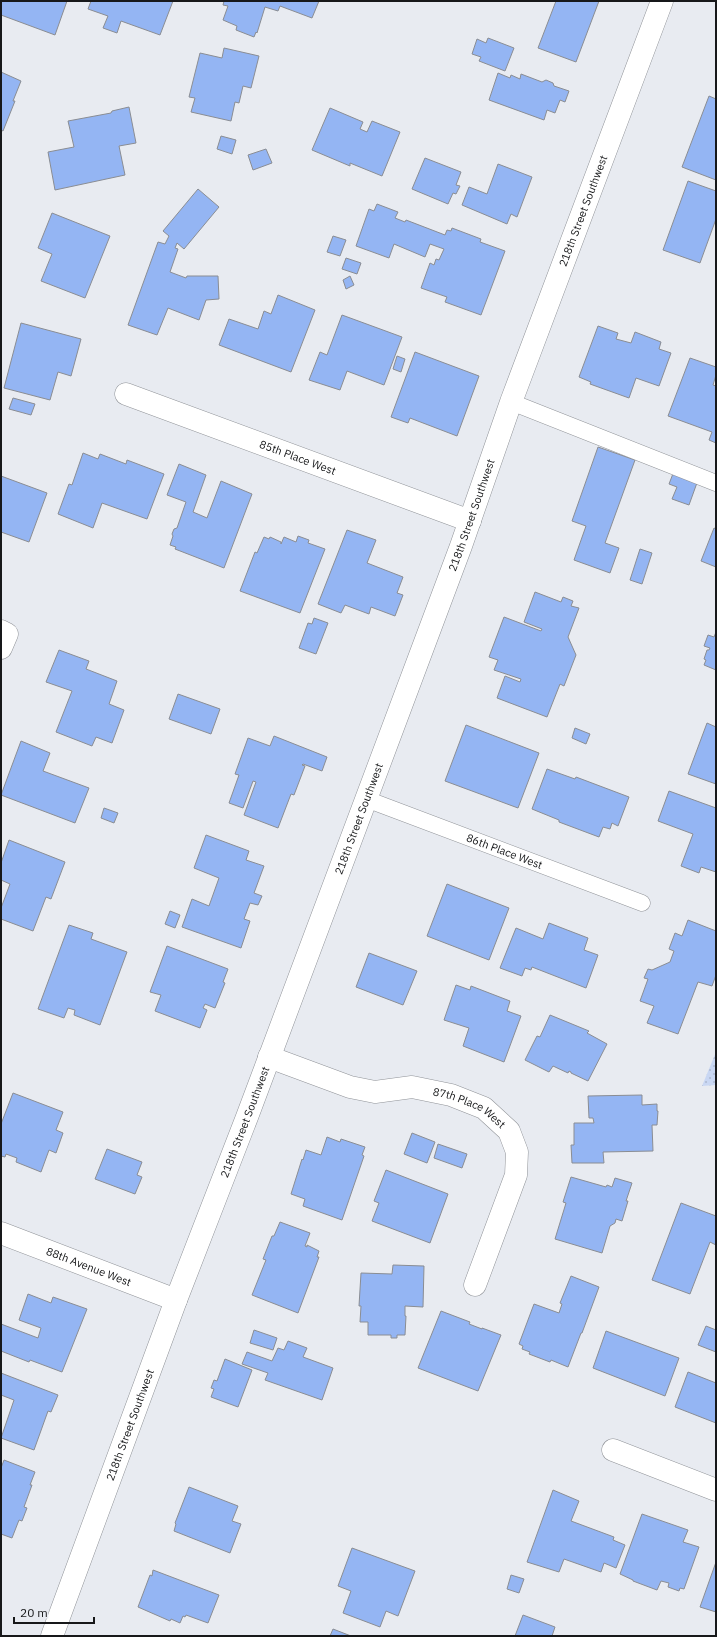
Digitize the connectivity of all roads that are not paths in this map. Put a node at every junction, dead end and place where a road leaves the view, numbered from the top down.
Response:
1 (662, 1) edge
2 (126, 394) dead end
3 (511, 402) junction
4 (716, 483) edge
5 (470, 521) junction
6 (366, 799) junction
7 (642, 903) dead end
8 (269, 1057) junction
9 (1, 1233) edge
10 (475, 1285) dead end
11 (176, 1300) junction
12 (613, 1450) dead end
13 (716, 1490) edge
14 (52, 1636) edge

1 - 3 street, 218th Street Southwest
2 - 5 street, 85th Place West
3 - 4 lane
3 - 5 street, 218th Street Southwest
5 - 6 street, 218th Street Southwest
6 - 7 lane, 86th Place West
6 - 8 street, 218th Street Southwest
8 - 10 street, 87th Place West
8 - 11 street, 218th Street Southwest
9 - 11 street, 88th Avenue West
11 - 14 street, 218th Street Southwest
12 - 13 street

